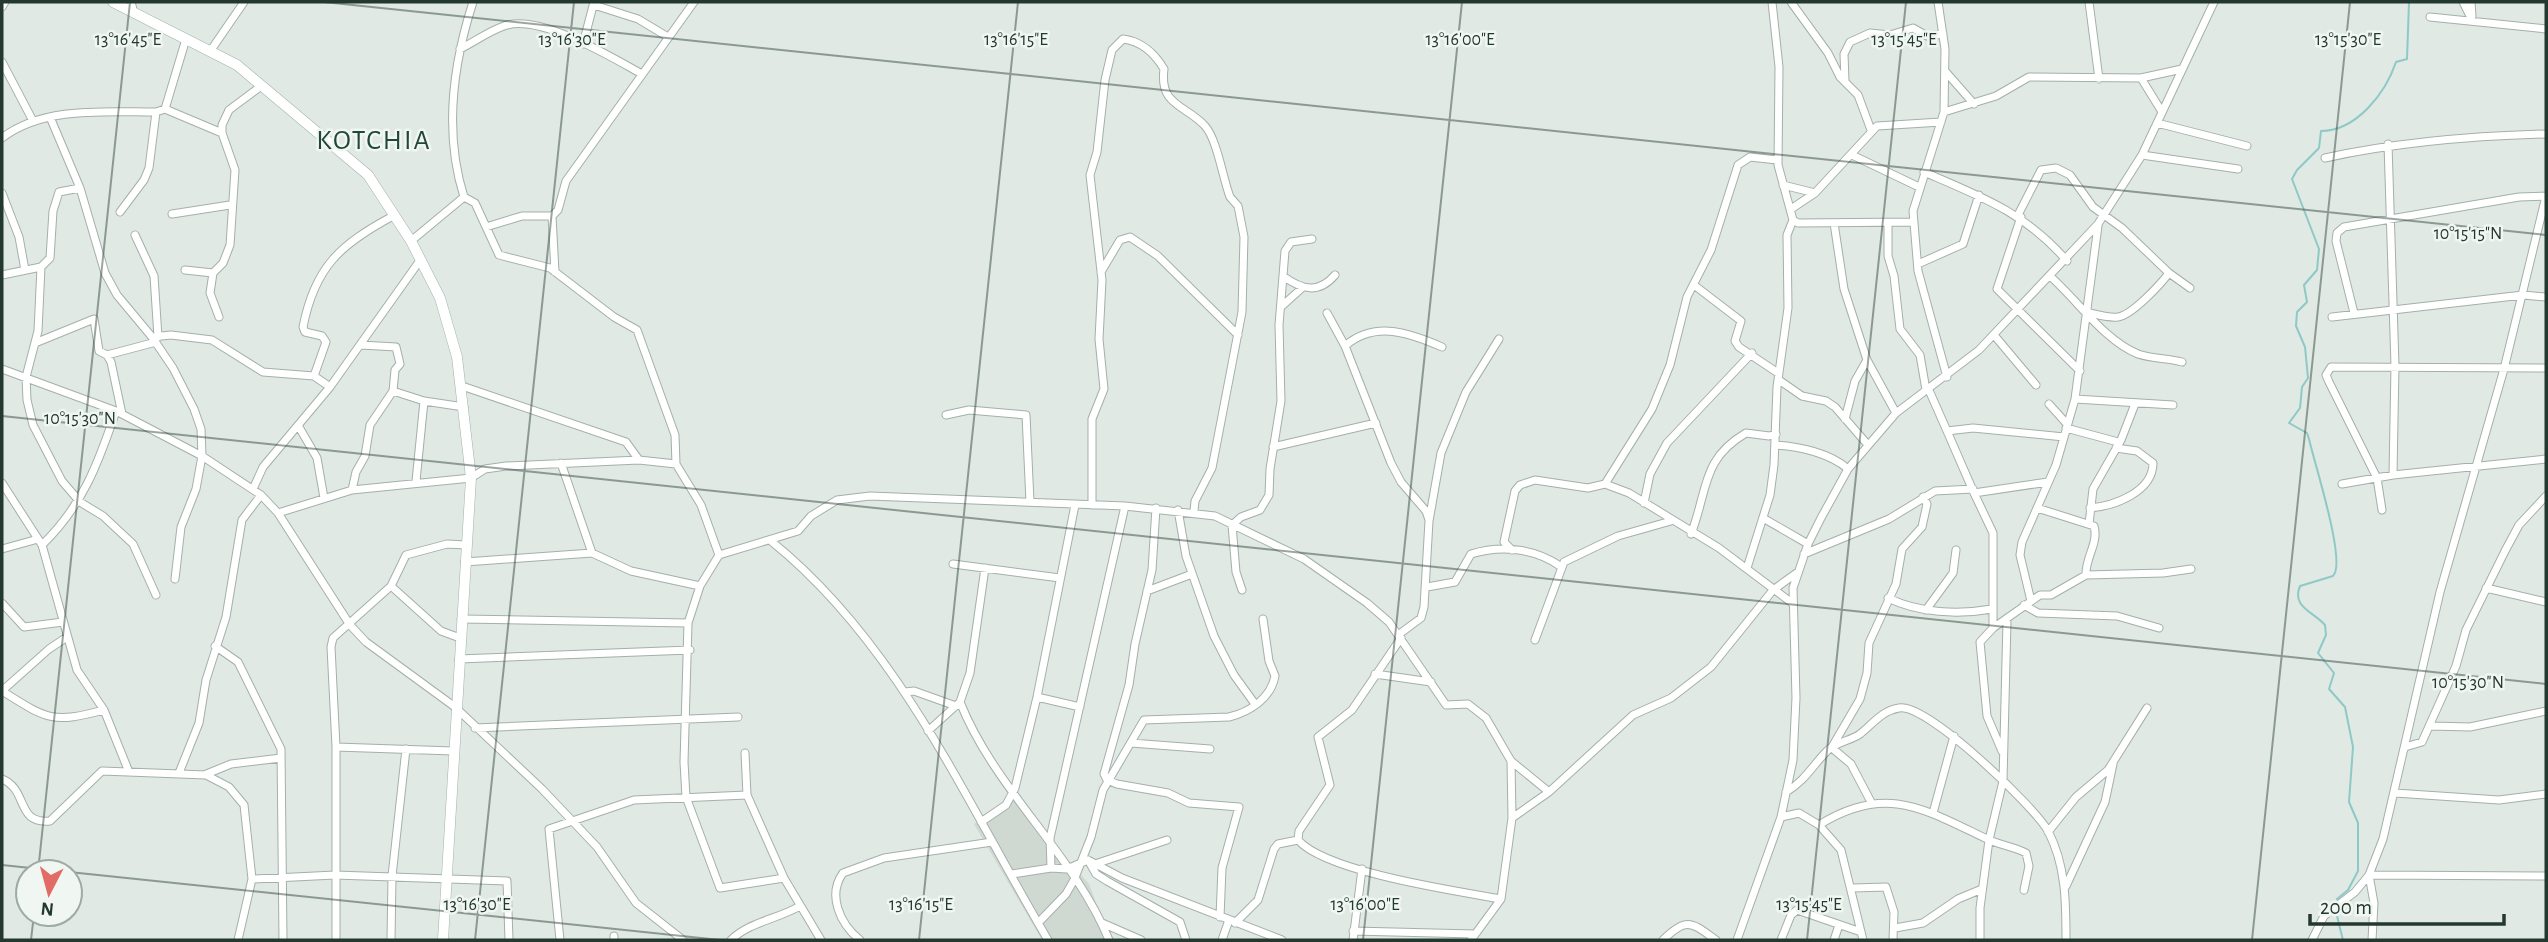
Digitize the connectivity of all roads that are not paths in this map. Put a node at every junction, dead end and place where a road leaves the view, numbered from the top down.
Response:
1 (5, 2) edge
2 (113, 2) edge
3 (131, 2) edge
4 (244, 2) edge
5 (473, 2) edge
6 (681, 2) edge
7 (1772, 2) edge
8 (1791, 2) edge
9 (1938, 2) edge
10 (2089, 2) edge
11 (2203, 2) edge
12 (2214, 2) edge
13 (2463, 2) edge
14 (2471, 2) edge
15 (594, 3) edge
16 (692, 4) edge
17 (2, 8) edge
18 (2208, 12) junction
19 (134, 13) junction
20 (2430, 17) dead end
21 (2472, 20) junction
22 (2546, 29) edge
23 (1943, 34) junction
24 (668, 37) junction
25 (186, 38) junction
26 (583, 44) junction
27 (460, 49) junction
28 (211, 50) junction
29 (2, 62) edge
30 (2182, 69) junction
31 (1945, 71) junction
32 (642, 74) junction
33 (2141, 78) junction
34 (2099, 79) junction
35 (1845, 83) junction
36 (260, 87) junction
37 (1974, 104) junction
38 (165, 109) junction
39 (156, 112) junction
40 (1944, 112) junction
41 (2162, 112) junction
42 (50, 117) junction
43 (33, 121) junction
44 (1941, 122) junction
45 (2157, 123) junction
46 (1871, 130) junction
47 (222, 133) junction
48 (2546, 134) edge
49 (2, 138) edge
50 (2388, 144) junction
51 (2247, 146) dead end
52 (1852, 155) junction
53 (2142, 155) junction
54 (2325, 158) dead end
55 (1777, 160) junction
56 (2238, 169) dead end
57 (1924, 172) junction
58 (1783, 185) junction
59 (1919, 187) junction
60 (80, 188) junction
61 (2, 193) edge
62 (1815, 193) junction
63 (1979, 195) junction
64 (2546, 196) edge
65 (464, 197) junction
66 (230, 205) junction
67 (1791, 209) junction
68 (120, 212) dead end
69 (172, 214) dead end
70 (12, 216) junction
71 (393, 216) junction
72 (552, 216) junction
73 (2019, 216) junction
74 (2103, 216) junction
75 (2, 218) edge
76 (1793, 220) junction
77 (1913, 222) junction
78 (2389, 222) junction
79 (1834, 223) junction
80 (1888, 223) junction
81 (2098, 224) junction
82 (486, 227) junction
83 (135, 235) dead end
84 (1312, 239) dead end
85 (411, 241) junction
86 (421, 259) junction
87 (2067, 261) junction
88 (1918, 264) junction
89 (41, 267) junction
90 (25, 270) junction
91 (185, 270) dead end
92 (555, 272) junction
93 (213, 273) junction
94 (1101, 273) junction
95 (2169, 273) junction
96 (2, 275) edge
97 (1335, 275) dead end
98 (1283, 276) junction
99 (2051, 277) junction
100 (1694, 285) junction
101 (1302, 288) junction
102 (2190, 289) dead end
103 (2523, 295) junction
104 (2546, 297) edge
105 (1282, 306) junction
106 (2392, 309) junction
107 (2019, 310) junction
108 (2088, 312) junction
109 (1327, 313) dead end
110 (2354, 313) junction
111 (219, 317) dead end
112 (2332, 317) dead end
113 (2116, 318) junction
114 (1238, 335) junction
115 (1994, 335) junction
116 (2108, 335) junction
117 (155, 339) junction
118 (1499, 339) dead end
119 (34, 343) junction
120 (361, 345) junction
121 (1345, 346) junction
122 (1442, 347) dead end
123 (1752, 353) junction
124 (107, 355) junction
125 (1867, 360) junction
126 (2182, 362) dead end
127 (2395, 366) junction
128 (2546, 368) edge
129 (2, 369) edge
130 (2504, 369) junction
131 (2080, 371) junction
132 (314, 376) junction
133 (1779, 376) junction
134 (26, 377) junction
135 (1947, 377) junction
136 (2036, 385) dead end
137 (462, 386) junction
138 (330, 387) junction
139 (1927, 389) junction
140 (393, 391) junction
141 (2075, 400) junction
142 (424, 401) junction
143 (2049, 404) dead end
144 (2135, 404) junction
145 (2173, 405) dead end
146 (464, 407) junction
147 (119, 412) junction
148 (1896, 413) junction
149 (946, 415) dead end
150 (1845, 419) junction
151 (1376, 423) junction
152 (299, 427) junction
153 (2066, 430) junction
154 (1947, 431) junction
155 (1776, 434) junction
156 (1775, 445) junction
157 (1868, 445) junction
158 (2117, 445) junction
159 (1273, 447) junction
160 (202, 456) junction
161 (2546, 459) edge
162 (639, 460) junction
163 (561, 463) junction
164 (676, 464) junction
165 (2476, 466) junction
166 (1848, 469) junction
167 (2393, 475) junction
168 (471, 478) junction
169 (2377, 478) junction
170 (416, 481) junction
171 (2049, 482) junction
172 (2, 483) edge
173 (1605, 484) junction
174 (2343, 484) dead end
175 (253, 489) junction
176 (352, 490) junction
177 (1973, 491) junction
178 (261, 495) junction
179 (2546, 496) edge
180 (1923, 497) junction
181 (324, 498) junction
182 (80, 502) junction
183 (1030, 502) junction
184 (1644, 503) junction
185 (1075, 505) junction
186 (1092, 505) junction
187 (1125, 506) junction
188 (1156, 508) junction
189 (2037, 508) junction
190 (2090, 509) junction
191 (1178, 510) junction
192 (2382, 510) dead end
193 (1194, 511) junction
194 (278, 513) junction
195 (1763, 519) junction
196 (1429, 521) junction
197 (1671, 521) junction
198 (2089, 524) junction
199 (1233, 525) junction
200 (1691, 534) junction
201 (771, 541) junction
202 (40, 542) junction
203 (1808, 544) junction
204 (466, 545) junction
205 (2, 549) edge
206 (1512, 550) junction
207 (1956, 550) dead end
208 (592, 553) junction
209 (1804, 554) junction
210 (719, 555) junction
211 (465, 562) junction
212 (953, 564) dead end
213 (1560, 566) junction
214 (985, 568) junction
215 (1747, 569) junction
216 (2190, 569) dead end
217 (1798, 572) junction
218 (1192, 574) junction
219 (2086, 575) junction
220 (1060, 578) junction
221 (175, 579) dead end
222 (391, 586) junction
223 (700, 586) junction
224 (1427, 587) junction
225 (2486, 588) junction
226 (1242, 590) dead end
227 (1773, 590) junction
228 (1147, 591) junction
229 (156, 595) dead end
230 (1888, 598) junction
231 (2546, 602) edge
232 (2, 603) edge
233 (1792, 603) junction
234 (2027, 603) junction
235 (1992, 609) junction
236 (1926, 610) junction
237 (461, 619) junction
238 (1263, 620) dead end
239 (2007, 621) junction
240 (63, 622) junction
241 (688, 623) junction
242 (349, 625) junction
243 (1993, 628) junction
244 (2159, 628) dead end
245 (1399, 636) junction
246 (67, 637) junction
247 (460, 638) junction
248 (1535, 640) dead end
249 (215, 646) junction
250 (690, 650) junction
251 (459, 659) junction
252 (1375, 674) junction
253 (1431, 682) junction
254 (2, 691) edge
255 (905, 692) junction
256 (1037, 697) junction
257 (958, 704) junction
258 (1255, 704) junction
259 (455, 707) junction
260 (1080, 707) junction
261 (2147, 708) dead end
262 (104, 710) junction
263 (2546, 711) edge
264 (738, 718) dead end
265 (686, 719) junction
266 (2431, 726) junction
267 (475, 728) junction
268 (928, 731) junction
269 (1954, 736) junction
270 (1131, 743) junction
271 (335, 747) junction
272 (2405, 747) junction
273 (1832, 748) junction
274 (406, 749) junction
275 (1210, 749) dead end
276 (453, 751) junction
277 (2002, 751) junction
278 (746, 753) dead end
279 (281, 758) junction
280 (1511, 761) junction
281 (2113, 763) junction
282 (129, 772) junction
283 (179, 773) junction
284 (204, 775) junction
285 (2, 779) edge
286 (1107, 780) junction
287 (2003, 781) junction
288 (1549, 792) junction
289 (1786, 792) junction
290 (2395, 793) junction
291 (1013, 794) junction
292 (2546, 794) edge
293 (747, 795) junction
294 (687, 797) junction
295 (1871, 802) junction
296 (1933, 813) junction
297 (1781, 817) junction
298 (1512, 818) junction
299 (572, 820) junction
300 (981, 822) junction
301 (1819, 825) junction
302 (2048, 832) junction
303 (1167, 840) dead end
304 (1297, 840) junction
305 (1989, 840) junction
306 (992, 842) junction
307 (1050, 846) junction
308 (1084, 861) junction
309 (1098, 863) junction
310 (1051, 868) junction
311 (1068, 869) junction
312 (1362, 869) junction
313 (1012, 874) junction
314 (335, 875) junction
315 (2369, 875) junction
316 (392, 876) junction
317 (2546, 876) edge
318 (282, 877) junction
319 (252, 878) junction
320 (447, 878) junction
321 (783, 878) junction
322 (1074, 880) junction
323 (2066, 886) junction
324 (1853, 888) junction
325 (1982, 889) junction
326 (2024, 890) dead end
327 (1501, 900) junction
328 (800, 906) junction
329 (1220, 916) junction
330 (1232, 921) junction
331 (1038, 923) junction
332 (1101, 923) junction
333 (1839, 925) junction
334 (1895, 928) junction
335 (1353, 931) junction
336 (1862, 936) edge
337 (1473, 937) edge
338 (238, 940) edge
339 (284, 940) edge
340 (336, 940) edge
341 (391, 940) edge
342 (443, 940) edge
343 (509, 940) edge
344 (560, 940) edge
345 (683, 940) edge
346 (731, 940) edge
347 (821, 940) edge
348 (860, 940) edge
349 (1048, 940) edge
350 (1108, 940) edge
351 (1141, 940) edge
352 (1186, 940) edge
353 (1222, 940) edge
354 (1282, 940) edge
355 (1353, 940) edge
356 (1663, 940) edge
357 (1716, 940) edge
358 (1737, 940) edge
359 (1781, 940) edge
360 (1834, 940) edge
361 (1893, 940) edge
362 (1980, 940) edge
363 (2066, 940) edge
364 (2312, 940) edge
365 (2372, 940) edge

1 - 17 street
2 - 19 main road
3 - 19 street
4 - 28 street
5 - 27 street
6 - 16 street
7 - 55 street
8 - 35 street
9 - 23 street
10 - 34 street
11 - 18 street
12 - 18 street
13 - 21 street
14 - 21 street
15 - 24 street
15 - 26 street
16 - 24 street
18 - 30 street
19 - 25 main road
20 - 21 street
21 - 22 street
23 - 31 street
23 - 35 street
24 - 32 street
25 - 28 main road
25 - 38 street
26 - 27 street
26 - 32 street
27 - 65 street
28 - 36 main road
29 - 43 street
30 - 33 street
30 - 41 street
31 - 37 street
31 - 40 street
32 - 72 street
33 - 34 street
33 - 41 street
34 - 37 street
35 - 46 street
36 - 47 street
36 - 71 main road
37 - 40 street
38 - 39 street
38 - 47 street
39 - 42 street
39 - 68 street
40 - 44 street
41 - 45 street
42 - 43 street
42 - 60 street
43 - 49 street
44 - 46 street
44 - 57 street
45 - 51 street
45 - 53 street
46 - 52 street
47 - 66 street
48 - 50 street
50 - 54 street
50 - 78 street
52 - 59 street
52 - 62 street
53 - 56 street
53 - 74 street
55 - 58 street
55 - 100 street
57 - 59 street
57 - 63 street
58 - 62 street
58 - 67 street
59 - 77 street
60 - 89 street
60 - 117 street
61 - 70 street
62 - 67 street
63 - 73 street
63 - 88 street
64 - 78 street
64 - 103 street
65 - 82 street
65 - 85 street
66 - 69 street
66 - 93 street
67 - 76 street
70 - 75 street
70 - 90 street
71 - 85 main road
71 - 132 street
72 - 82 street
72 - 92 street
73 - 74 street
73 - 87 street
73 - 107 street
74 - 81 street
74 - 95 street
76 - 79 street
76 - 133 street
77 - 80 street
77 - 88 street
78 - 106 street
78 - 110 street
79 - 80 street
79 - 125 street
80 - 139 street
81 - 87 street
81 - 108 street
82 - 92 street
83 - 117 street
84 - 98 street
85 - 86 main road
86 - 120 street
86 - 137 main road
87 - 99 street
88 - 135 street
89 - 90 street
89 - 119 street
90 - 96 street
91 - 93 street
92 - 164 street
93 - 111 street
94 - 114 street
94 - 114 street
94 - 186 street
95 - 102 street
95 - 113 street
97 - 101 street
98 - 101 street
98 - 105 street
99 - 107 street
99 - 108 street
100 - 123 street
100 - 173 street
101 - 105 street
103 - 104 street
103 - 106 street
103 - 130 street
105 - 159 street
106 - 110 street
106 - 127 street
107 - 115 street
107 - 131 street
108 - 113 street
108 - 116 street
108 - 131 street
109 - 121 street
110 - 112 street
113 - 116 street
114 - 193 street
115 - 135 street
115 - 136 street
116 - 126 street
117 - 124 street
117 - 132 street
117 - 160 street
118 - 196 street
119 - 124 street
119 - 134 street
120 - 138 street
120 - 140 street
121 - 122 street
121 - 151 street
123 - 133 street
123 - 184 street
124 - 147 street
125 - 148 street
125 - 150 street
127 - 130 street
127 - 167 street
127 - 169 street
128 - 130 street
129 - 134 street
130 - 165 street
131 - 141 street
132 - 138 street
133 - 150 street
133 - 155 street
134 - 147 street
134 - 182 street
135 - 139 street
137 - 146 main road
137 - 162 street
138 - 152 street
139 - 148 street
139 - 154 street
140 - 142 street
140 - 176 street
141 - 144 street
141 - 153 street
142 - 146 street
142 - 170 street
143 - 153 street
144 - 145 street
144 - 158 street
146 - 168 main road
147 - 160 street
147 - 182 street
148 - 157 street
149 - 183 street
150 - 157 street
151 - 159 street
151 - 196 street
152 - 175 street
152 - 181 street
153 - 154 street
153 - 158 street
153 - 171 street
154 - 177 street
155 - 156 street
155 - 200 street
156 - 166 street
156 - 195 street
157 - 166 street
158 - 190 street
158 - 190 street
159 - 199 street
160 - 175 street
160 - 221 street
161 - 165 street
162 - 163 street
162 - 164 street
163 - 168 street
163 - 208 street
164 - 210 street
165 - 167 street
165 - 272 street
166 - 203 street
167 - 169 street
168 - 170 street
168 - 204 main road
169 - 174 street
169 - 192 street
170 - 176 street
171 - 177 street
171 - 189 street
172 - 202 street
173 - 184 street
173 - 206 street
175 - 178 street
176 - 181 street
177 - 180 street
177 - 235 street
178 - 194 street
178 - 249 street
179 - 225 street
180 - 209 street
180 - 230 street
181 - 194 street
182 - 202 street
182 - 229 street
183 - 185 street
183 - 201 street
184 - 197 street
185 - 186 street
185 - 220 street
186 - 187 street
187 - 188 street
187 - 260 street
188 - 191 street
188 - 228 street
189 - 198 street
189 - 234 street
190 - 198 street
191 - 193 street
191 - 218 street
193 - 199 street
194 - 242 street
195 - 203 street
195 - 215 street
196 - 224 street
197 - 200 street
197 - 213 street
198 - 219 street
199 - 226 street
199 - 245 street
200 - 215 street
201 - 210 street
201 - 255 street
202 - 205 street
202 - 240 street
203 - 209 street
204 - 211 main road
204 - 222 street
206 - 213 street
206 - 224 street
207 - 236 street
208 - 211 street
208 - 223 street
209 - 217 street
210 - 223 street
211 - 237 main road
212 - 214 street
213 - 248 street
214 - 220 street
214 - 257 street
215 - 227 street
216 - 219 street
217 - 227 street
217 - 233 street
218 - 228 street
218 - 258 street
219 - 234 street
220 - 256 street
222 - 242 street
222 - 247 street
223 - 241 street
224 - 245 street
225 - 231 street
225 - 266 street
227 - 233 street
227 - 288 street
228 - 286 street
230 - 236 street
230 - 273 street
232 - 240 street
233 - 289 street
234 - 239 street
234 - 244 street
235 - 236 street
235 - 243 street
237 - 241 street
237 - 247 main road
238 - 258 street
239 - 243 street
239 - 277 street
240 - 246 street
241 - 250 street
242 - 259 street
242 - 271 street
243 - 277 street
245 - 252 street
245 - 253 street
246 - 254 street
246 - 262 street
247 - 251 main road
249 - 279 street
249 - 283 street
250 - 251 street
250 - 265 street
251 - 259 main road
252 - 253 street
252 - 304 street
253 - 280 street
254 - 262 street
255 - 257 street
255 - 268 street
256 - 260 street
256 - 291 street
257 - 268 street
257 - 291 street
258 - 270 street
259 - 267 street
259 - 276 main road
260 - 307 street
261 - 281 street
262 - 282 street
263 - 266 street
264 - 265 street
265 - 267 street
265 - 294 street
266 - 272 street
267 - 299 street
268 - 300 street
269 - 273 street
269 - 287 street
269 - 296 street
270 - 275 street
270 - 286 street
271 - 274 street
271 - 314 street
272 - 290 street
273 - 289 street
273 - 295 street
274 - 276 street
274 - 316 street
276 - 320 main road
277 - 287 street
278 - 293 street
279 - 284 street
279 - 318 street
280 - 288 street
280 - 298 street
281 - 302 street
281 - 323 street
282 - 283 street
282 - 285 street
283 - 284 street
284 - 319 street
286 - 308 street
286 - 329 street
287 - 302 street
287 - 305 street
288 - 298 street
289 - 297 street
290 - 292 street
290 - 315 street
291 - 300 street
291 - 307 street
293 - 294 street
293 - 321 street
294 - 299 street
294 - 321 street
295 - 296 street
295 - 301 street
296 - 305 street
297 - 301 street
297 - 358 street
298 - 327 street
299 - 344 street
299 - 345 street
300 - 306 street
301 - 324 street
302 - 323 street
303 - 309 street
304 - 312 street
304 - 330 street
305 - 325 street
305 - 326 street
306 - 313 street
306 - 348 street
307 - 310 street
307 - 311 street
308 - 309 street
308 - 311 street
308 - 322 street
308 - 352 street
309 - 329 street
310 - 311 street
310 - 313 street
311 - 322 street
312 - 327 street
312 - 335 street
313 - 331 street
314 - 316 street
314 - 318 street
314 - 340 street
315 - 317 street
315 - 364 street
315 - 365 street
316 - 320 street
316 - 341 street
318 - 319 street
318 - 339 street
319 - 338 street
320 - 342 main road
320 - 343 street
321 - 328 street
322 - 331 street
322 - 332 street
323 - 363 street
324 - 334 street
324 - 336 street
325 - 334 street
325 - 362 street
327 - 337 street
328 - 346 street
328 - 347 street
329 - 330 street
330 - 353 street
330 - 354 street
331 - 349 street
332 - 350 street
332 - 351 street
333 - 336 street
333 - 359 street
333 - 360 street
334 - 361 street
335 - 337 street
335 - 355 street
356 - 357 street

